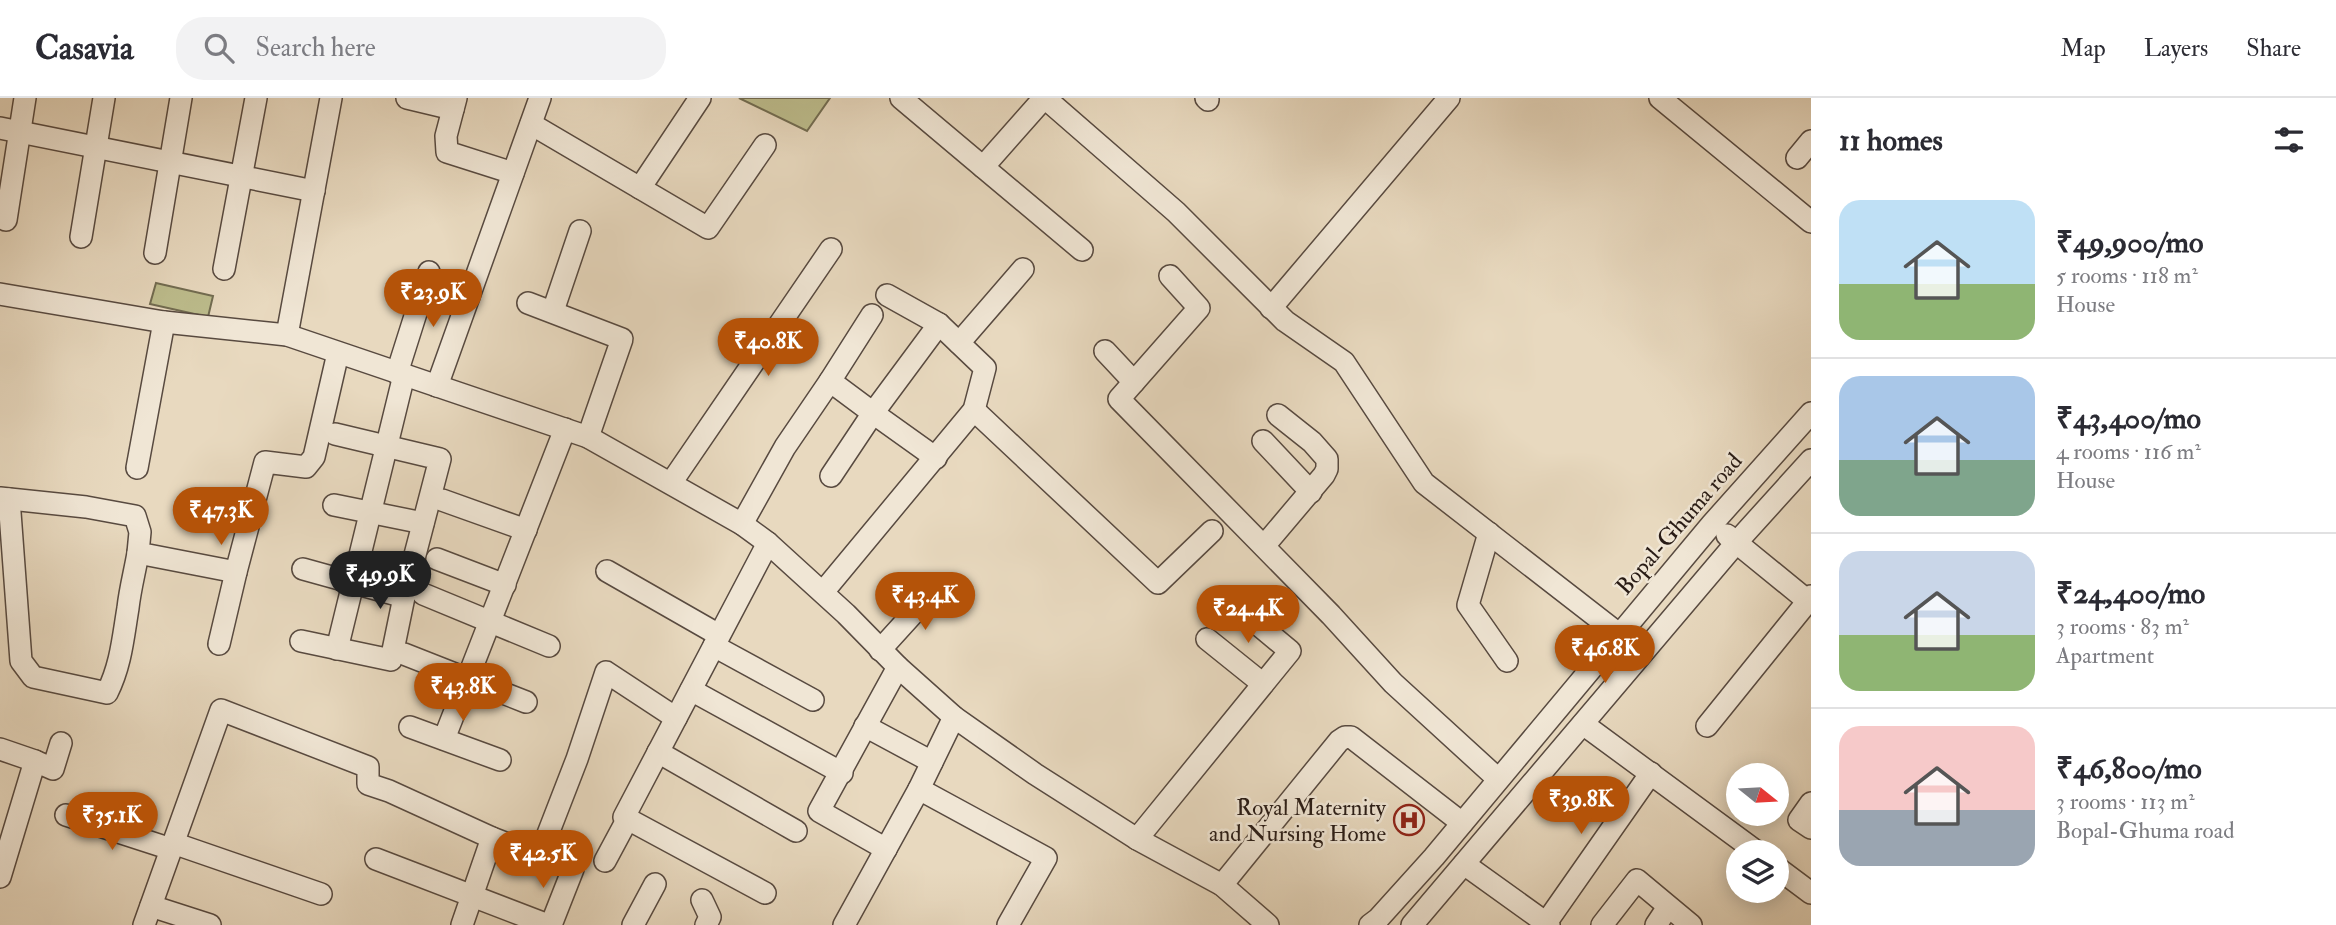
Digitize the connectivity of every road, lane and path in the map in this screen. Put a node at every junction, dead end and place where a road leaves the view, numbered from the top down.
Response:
1 (26, 98) edge
2 (104, 98) edge
3 (181, 98) edge
4 (256, 98) edge
5 (331, 98) edge
6 (407, 98) edge
7 (540, 98) edge
8 (700, 98) edge
9 (901, 98) edge
10 (1044, 98) edge
11 (1449, 98) edge
12 (1660, 98) edge
13 (454, 104) edge
14 (531, 124) junction
15 (10, 130) edge
16 (1811, 141) edge
17 (765, 145) dead end
18 (96, 148) junction
19 (1797, 158) dead end
20 (170, 163) junction
21 (983, 167) junction
22 (513, 173) junction
23 (241, 177) junction
24 (640, 188) junction
25 (314, 191) junction
26 (6, 220) dead end
27 (1811, 222) edge
28 (580, 231) dead end
29 (81, 237) dead end
30 (831, 249) dead end
31 (1082, 250) dead end
32 (155, 253) dead end
33 (224, 269) dead end
34 (1023, 269) dead end
35 (429, 272) dead end
36 (1170, 276) dead end
37 (0, 294) edge
38 (887, 295) dead end
39 (528, 303) dead end
40 (1271, 307) junction
41 (553, 311) junction
42 (872, 315) dead end
43 (164, 322) junction
44 (939, 324) junction
45 (287, 335) junction
46 (959, 344) junction
47 (1105, 351) dead end
48 (338, 353) junction
49 (401, 374) junction
50 (830, 382) junction
51 (1134, 382) junction
52 (437, 386) junction
53 (974, 410) junction
54 (873, 413) junction
55 (1811, 414) edge
56 (1278, 415) dead end
57 (565, 429) junction
58 (335, 434) dead end
59 (588, 437) junction
60 (1263, 441) dead end
61 (386, 447) junction
62 (936, 458) junction
63 (1811, 460) edge
64 (137, 468) dead end
65 (831, 476) dead end
66 (671, 483) junction
67 (1311, 492) junction
68 (4, 499) edge
69 (442, 500) dead end
70 (334, 505) dead end
71 (371, 512) junction
72 (1714, 522) junction
73 (423, 523) junction
74 (742, 524) junction
75 (526, 530) junction
76 (1212, 531) dead end
77 (1489, 533) junction
78 (768, 542) junction
79 (1736, 543) junction
80 (1264, 547) junction
81 (138, 553) junction
82 (437, 559) dead end
83 (303, 569) dead end
84 (607, 571) dead end
85 (236, 572) junction
86 (353, 583) junction
87 (505, 585) junction
88 (939, 585) dead end
89 (823, 592) junction
90 (414, 596) junction
91 (1810, 600) edge
92 (1230, 601) dead end
93 (490, 622) junction
94 (1620, 635) junction
95 (1207, 639) dead end
96 (717, 640) junction
97 (301, 641) dead end
98 (219, 644) dead end
99 (549, 646) dead end
100 (337, 649) junction
101 (880, 650) junction
102 (404, 654) dead end
103 (1507, 662) dead end
104 (898, 667) junction
105 (468, 679) junction
106 (1263, 684) junction
107 (691, 690) junction
108 (813, 700) dead end
109 (526, 702) dead end
110 (954, 717) junction
111 (676, 719) junction
112 (1583, 724) junction
113 (865, 726) junction
114 (1707, 726) dead end
115 (410, 727) dead end
116 (444, 739) junction
117 (61, 743) dead end
118 (0, 749) edge
119 (658, 752) junction
120 (500, 760) dead end
121 (35, 761) junction
122 (932, 762) junction
123 (842, 773) junction
124 (1651, 773) junction
125 (1498, 779) junction
126 (919, 789) junction
127 (1811, 803) edge
128 (9, 811) edge
129 (66, 815) dead end
130 (627, 820) junction
131 (1462, 823) junction
132 (1811, 828) edge
133 (796, 831) dead end
134 (492, 838) junction
135 (1137, 839) junction
136 (1741, 840) edge
137 (172, 846) junction
138 (886, 849) junction
139 (539, 856) junction
140 (376, 859) dead end
141 (605, 861) dead end
142 (1464, 864) junction
143 (1, 869) edge
144 (1789, 876) edge
145 (655, 884) dead end
146 (1222, 885) junction
147 (1811, 892) edge
148 (765, 893) dead end
149 (321, 894) dead end
150 (472, 895) junction
151 (702, 900) dead end
152 (1668, 906) junction
153 (147, 916) edge
154 (1547, 924) edge
155 (210, 925) edge
156 (462, 925) edge
157 (550, 925) edge
158 (633, 925) edge
159 (706, 925) edge
160 (844, 925) edge
161 (1009, 925) edge
162 (1268, 925) edge
163 (1370, 925) edge
164 (1412, 925) edge
165 (1602, 925) edge
166 (1656, 925) edge
167 (1691, 925) edge

1 - 15 street
2 - 18 street
3 - 20 street
4 - 23 street
5 - 25 street
6 - 13 street
7 - 14 street
8 - 24 street
9 - 21 street
10 - 21 street
10 - 40 street
11 - 40 street
12 - 27 street
13 - 22 street
14 - 22 street
14 - 24 street
15 - 18 street
15 - 26 street
16 - 19 street
17 - 24 street
18 - 20 street
18 - 29 street
20 - 23 street
20 - 32 street
21 - 31 street
22 - 52 street
23 - 25 street
23 - 33 street
25 - 45 street
28 - 41 street
30 - 66 street
34 - 46 street
35 - 49 street
36 - 51 street
37 - 43 street
38 - 44 street
39 - 41 street
40 - 77 street
41 - 59 street
42 - 50 street
43 - 45 street
43 - 64 street
44 - 46 street
44 - 54 street
45 - 48 street
46 - 53 street
47 - 51 street
48 - 49 street
48 - 85 street
49 - 52 street
49 - 61 street
50 - 54 street
50 - 74 street
51 - 80 street
52 - 57 street
53 - 62 street
53 - 76 street
54 - 62 street
54 - 65 street
55 - 72 street, Bopal-Ghuma road
56 - 67 street
57 - 59 street
57 - 75 street
58 - 61 street
59 - 66 street
60 - 67 street
61 - 71 street
61 - 73 street
62 - 89 street
63 - 79 street
66 - 74 street
67 - 80 street
68 - 81 street
68 - 81 street
69 - 75 street
70 - 71 street
71 - 73 street
71 - 86 street
72 - 79 street
72 - 94 street, Bopal-Ghuma road
73 - 90 street
74 - 78 street
75 - 87 street
77 - 94 street
77 - 103 street
78 - 89 street
78 - 96 street
79 - 91 street
79 - 112 street
80 - 125 street
81 - 85 street
82 - 87 street
83 - 86 street
84 - 96 street
85 - 98 street
86 - 90 street
86 - 100 street
87 - 93 street
88 - 101 street
89 - 101 street
90 - 93 street
90 - 100 street
91 - 114 street
92 - 106 street
93 - 99 street
93 - 105 street
94 - 125 street, Bopal-Ghuma road
95 - 106 street
96 - 107 street
96 - 108 street
97 - 100 street
101 - 104 street
102 - 105 street
104 - 110 street
104 - 113 street
105 - 109 street
105 - 116 street
106 - 135 street
107 - 111 street
107 - 123 street
110 - 122 street
110 - 135 street
111 - 119 street
111 - 139 street
112 - 124 street
112 - 142 street
113 - 122 street
113 - 123 street
115 - 116 street
116 - 120 street
117 - 121 street
118 - 121 street
119 - 130 street
119 - 133 street
121 - 128 street
122 - 126 street
123 - 138 street
124 - 136 street
124 - 154 street
125 - 131 street, Bopal-Ghuma road
126 - 138 street
126 - 161 street
127 - 132 street
128 - 143 street
129 - 137 street
130 - 141 street
130 - 148 street
131 - 146 street
131 - 163 street, Bopal-Ghuma road
134 - 137 street
134 - 139 street
134 - 150 street
135 - 146 street
137 - 149 street
137 - 153 street
138 - 160 street
139 - 157 street
140 - 150 street
142 - 154 street
142 - 164 street
144 - 147 street
145 - 158 street
146 - 162 street
150 - 156 street
150 - 157 street
151 - 159 street
152 - 165 street
152 - 166 street
152 - 167 street
153 - 155 street

